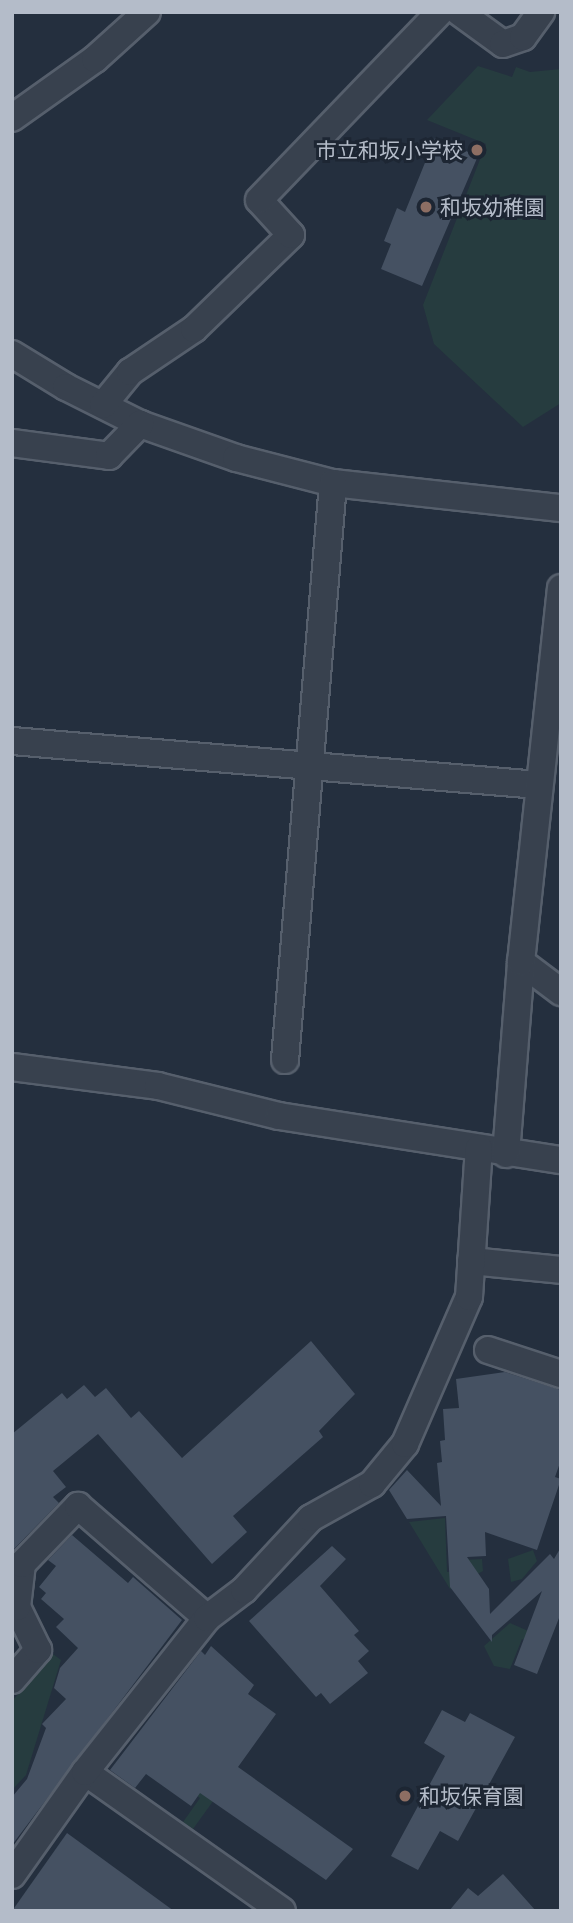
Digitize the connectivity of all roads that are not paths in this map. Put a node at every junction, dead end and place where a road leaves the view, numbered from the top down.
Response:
1 (147, 12) edge
2 (440, 12) edge
3 (459, 12) edge
4 (541, 12) edge
5 (12, 118) edge
6 (12, 354) edge
7 (103, 405) junction
8 (141, 424) junction
9 (12, 443) edge
10 (333, 483) junction
11 (561, 508) edge
12 (561, 588) edge
13 (12, 741) edge
14 (309, 767) junction
15 (538, 785) junction
16 (549, 814) edge
17 (521, 962) junction
18 (561, 992) edge
19 (285, 1060) dead end
20 (12, 1067) edge
21 (479, 1148) junction
22 (506, 1154) junction
23 (561, 1160) edge
24 (471, 1261) junction
25 (561, 1270) edge
26 (488, 1350) dead end
27 (561, 1374) edge
28 (207, 1618) junction
29 (12, 1680) edge
30 (85, 1772) junction
31 (12, 1875) edge
32 (282, 1911) edge

1 - 5 street
2 - 7 street
3 - 4 street
6 - 7 street
7 - 8 street
8 - 9 street
8 - 10 street
10 - 11 street
10 - 14 street
12 - 15 street
13 - 14 street
14 - 15 street
14 - 19 street
15 - 16 street
16 - 17 street
17 - 18 street
17 - 22 street
20 - 21 street
21 - 22 street
21 - 24 street
22 - 23 street
24 - 25 street
24 - 28 street
26 - 27 street
28 - 29 street
28 - 30 street
30 - 31 street
30 - 32 street

